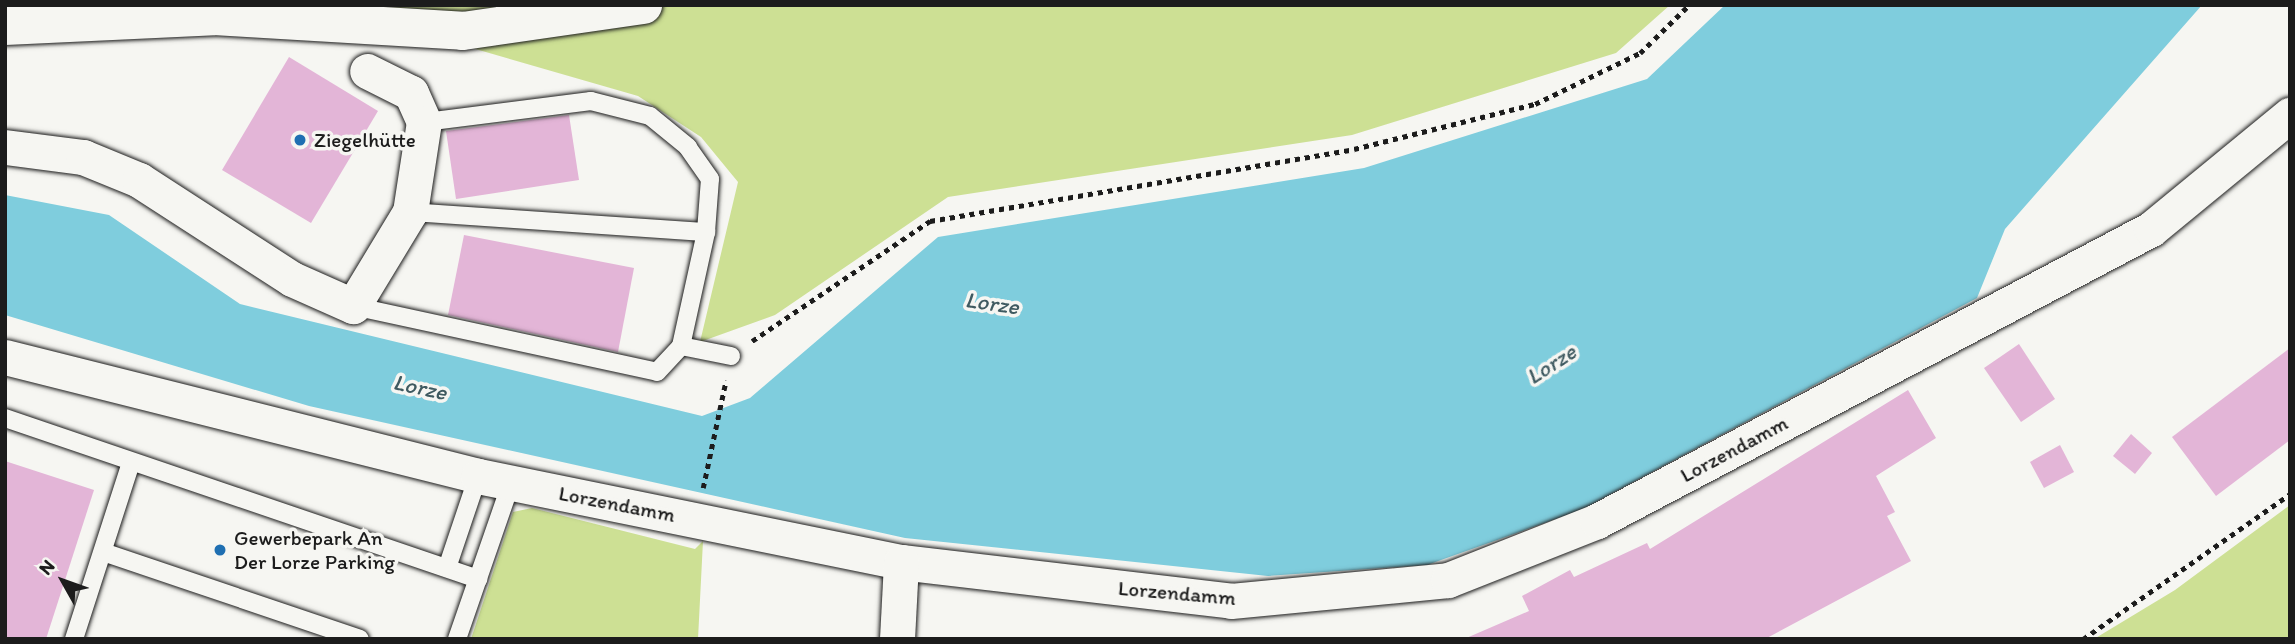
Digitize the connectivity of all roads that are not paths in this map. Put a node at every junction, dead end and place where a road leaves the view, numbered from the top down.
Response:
1 (643, 5) edge
2 (5, 26) edge
3 (367, 71) dead end
4 (2290, 115) edge
5 (424, 122) junction
6 (5, 147) edge
7 (410, 212) junction
8 (706, 232) junction
9 (353, 306) junction
10 (681, 346) junction
11 (731, 356) road end
12 (5, 357) edge
13 (5, 418) edge
14 (131, 463) junction
15 (478, 476) junction
16 (511, 482) junction
17 (103, 552) junction
18 (901, 562) junction
19 (447, 568) junction
20 (478, 579) junction
21 (81, 637) edge
22 (360, 639) edge
23 (457, 639) edge
24 (897, 639) edge

1 - 2 street
3 - 5 street
4 - 18 street, Lorzendamm
5 - 7 street
5 - 8 lane
6 - 9 street
7 - 8 lane
7 - 9 street
8 - 10 lane
9 - 10 lane
10 - 11 lane
12 - 15 street, Lorzendamm
13 - 14 lane
14 - 17 lane
14 - 19 lane
15 - 16 street, Lorzendamm
15 - 19 lane
16 - 18 street, Lorzendamm
16 - 20 lane
17 - 21 lane
17 - 22 lane
18 - 24 street
19 - 20 lane
20 - 23 lane

